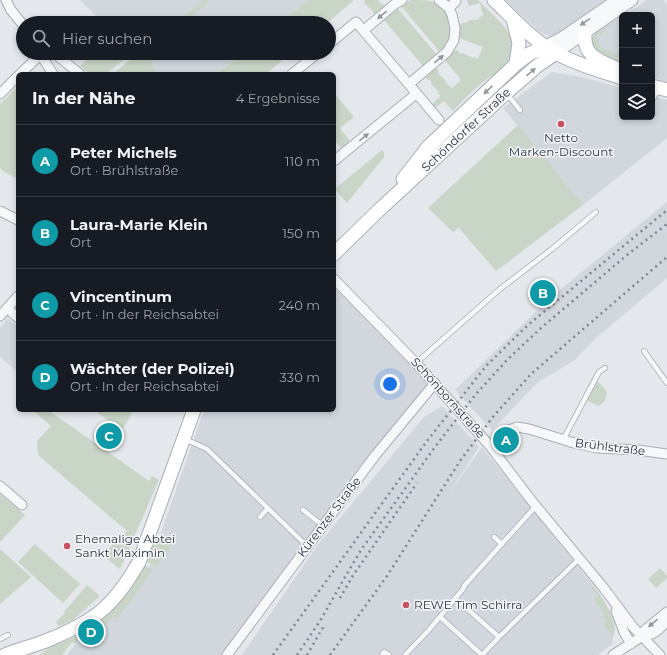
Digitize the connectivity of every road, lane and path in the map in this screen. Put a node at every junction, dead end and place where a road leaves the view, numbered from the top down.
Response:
1 (6, 0) edge
2 (402, 0) edge
3 (439, 0) edge
4 (457, 0) edge
5 (494, 0) edge
6 (617, 0) edge
7 (632, 0) edge
8 (449, 8) junction
9 (16, 16) edge
10 (512, 17) junction
11 (364, 30) junction
12 (585, 34) junction
13 (336, 38) edge
14 (551, 50) junction
15 (35, 60) edge
16 (44, 60) edge
17 (63, 60) edge
18 (309, 60) edge
19 (516, 64) junction
20 (619, 69) edge
21 (22, 72) edge
22 (52, 72) edge
23 (78, 72) edge
24 (294, 72) edge
25 (619, 77) edge
26 (16, 78) edge
27 (409, 84) junction
28 (506, 93) junction
29 (0, 94) edge
30 (416, 94) junction
31 (520, 110) dead end
32 (439, 120) dead end
33 (432, 152) junction
34 (336, 159) edge
35 (0, 211) edge
36 (596, 212) dead end
37 (16, 219) edge
38 (336, 254) edge
39 (336, 281) edge
40 (16, 298) edge
41 (7, 308) junction
42 (0, 316) edge
43 (16, 316) edge
44 (644, 351) dead end
45 (416, 363) junction
46 (605, 368) dead end
47 (435, 383) junction
48 (667, 383) edge
49 (193, 412) edge
50 (183, 438) junction
51 (563, 440) junction
52 (490, 446) junction
53 (667, 454) edge
54 (0, 486) edge
55 (22, 505) dead end
56 (536, 506) junction
57 (268, 508) junction
58 (303, 510) dead end
59 (260, 517) dead end
60 (322, 525) junction
61 (494, 537) dead end
62 (502, 544) junction
63 (307, 546) junction
64 (579, 559) junction
65 (455, 598) junction
66 (612, 600) junction
67 (667, 612) edge
68 (440, 617) junction
69 (667, 620) edge
70 (8, 635) dead end
71 (642, 636) junction
72 (499, 637) junction
73 (0, 639) edge
74 (48, 640) junction
75 (631, 644) junction
76 (5, 655) edge
77 (30, 655) edge
78 (227, 655) edge
79 (382, 655) edge
80 (389, 655) edge
81 (405, 655) edge
82 (482, 655) edge
83 (613, 655) edge
84 (660, 655) edge

1 - 9 street
2 -> 11 street
3 - 8 street
4 - 8 street
5 - 10 main road
6 -> 14 street
7 - 12 street
27 -> 8 street
10 - 14 main road
10 - 19 main road
11 - 13 street
11 - 27 street
12 - 14 street
12 - 20 main road
14 - 19 main road, Schöndorfer Straße
14 - 25 main road
28 -> 14 main road, Schöndorfer Straße
15 - 21 street
16 - 22 street
17 - 23 street
18 - 24 street
19 -> 33 main road, Schöndorfer Straße
26 - 29 street
27 - 30 street
28 - 31 lane
28 - 33 main road, Schöndorfer Straße
30 - 32 street
34 -> 30 street
33 - 38 main road, Schöndorfer Straße
35 - 37 street
36 - 45 lane
39 - 45 street, Schönbornstraße
40 - 41 street
41 - 42 street
41 - 43 street
44 - 48 lane
45 - 47 street, Schönbornstraße
46 - 51 lane
47 - 52 street, Schönbornstraße
47 - 60 street, Kürenzer Straße
49 - 50 main road
50 - 57 lane
50 - 74 main road
51 - 52 street, Brühlstraße
51 - 53 street, Brühlstraße
52 - 56 street, Schönbornstraße
54 - 55 street
56 - 62 lane
56 - 64 street, Schönbornstraße
57 - 59 lane
57 - 63 lane
58 - 60 lane
60 - 63 street, Kürenzer Straße
61 - 62 lane
62 - 65 lane
63 - 78 street, Kürenzer Straße
64 - 66 street, Schönbornstraße
64 - 72 lane
65 - 68 lane
65 - 72 lane
66 - 71 street, Schönbornstraße
66 - 75 street, Schönbornstraße
67 -> 71 street
68 - 81 lane
68 - 82 lane
69 - 71 street
70 - 73 lane
71 - 75 street
71 - 84 street, Schönbornstraße
72 - 82 lane
74 - 76 main road
74 - 77 main road
75 - 83 street
79 - 80 lane

